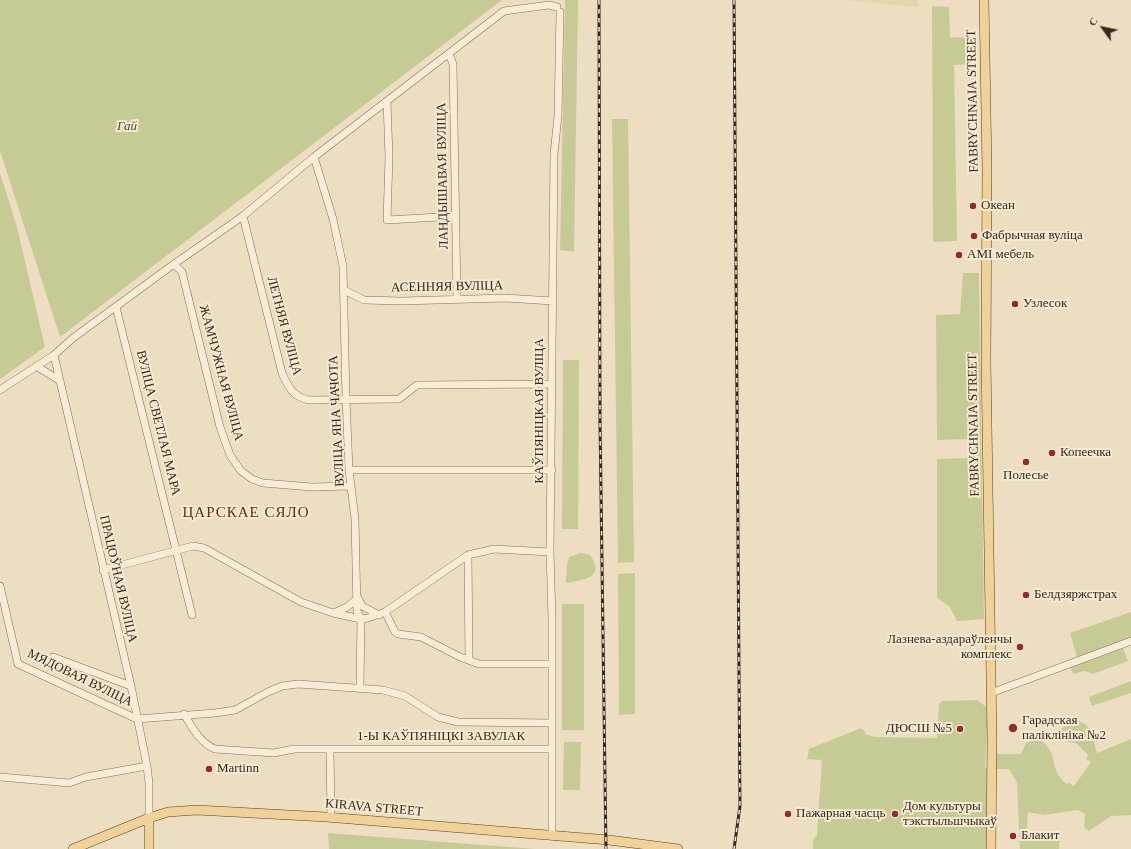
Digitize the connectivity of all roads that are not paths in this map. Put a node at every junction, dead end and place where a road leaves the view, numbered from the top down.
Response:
1 (984, 0) edge
2 (449, 54) junction
3 (387, 101) junction
4 (314, 158) junction
5 (243, 216) junction
6 (456, 216) junction
7 (174, 264) junction
8 (344, 290) junction
9 (457, 298) junction
10 (553, 301) junction
11 (116, 307) junction
12 (54, 355) junction
13 (36, 366) junction
14 (59, 380) junction
15 (552, 384) junction
16 (0, 390) edge
17 (346, 399) junction
18 (349, 470) junction
19 (552, 470) junction
20 (351, 486) junction
21 (178, 551) junction
22 (550, 552) junction
23 (468, 555) junction
24 (103, 570) junction
25 (0, 586) edge
26 (358, 598) junction
27 (333, 613) junction
28 (382, 613) junction
29 (192, 615) dead end
30 (361, 618) junction
31 (1131, 641) edge
32 (53, 657) dead end
33 (469, 660) junction
34 (552, 664) junction
35 (131, 686) junction
36 (360, 688) junction
37 (991, 693) junction
38 (184, 714) junction
39 (137, 719) junction
40 (551, 723) junction
41 (330, 749) junction
42 (551, 749) junction
43 (147, 766) junction
44 (0, 777) edge
45 (149, 818) junction
46 (331, 818) junction
47 (552, 836) junction
48 (73, 849) edge
49 (149, 849) edge
50 (678, 849) edge
51 (991, 849) edge

1 - 37 main road, FABRYCHNAIA STREET
2 - 3 street
2 - 6 street, ЛАНДЫШАВАЯ ВУЛІЦА
2 - 10 street, КАЎПЯНІЦКАЯ ВУЛІЦА
3 - 4 street
3 - 6 street
4 - 5 street
4 - 8 street, ВУЛІЦА ЯНА ЧАЧОТА
5 - 7 street
5 - 17 street, ЛЕТНЯЯ ВУЛІЦА
6 - 9 street, ЛАНДЫШАВАЯ ВУЛІЦА
7 - 11 street
7 - 20 street, ЖАМЧУЖНАЯ ВУЛІЦА
8 - 9 street, АСЕННЯЯ ВУЛІЦА
8 - 17 street, ВУЛІЦА ЯНА ЧАЧОТА
9 - 10 street, АСЕННЯЯ ВУЛІЦА
10 - 15 street, КАЎПЯНІЦКАЯ ВУЛІЦА
11 - 12 street
11 - 21 street, ВУЛІЦА СВЕТЛАЯ МАРА
12 - 13 street
12 - 14 street, ПРАЦОЎНАЯ ВУЛІЦА
13 - 14 street
13 - 16 street
14 - 24 street, ПРАЦОЎНАЯ ВУЛІЦА
15 - 17 street, ЛЕТНЯЯ ВУЛІЦА
15 - 19 street, КАЎПЯНІЦКАЯ ВУЛІЦА
17 - 18 street, ВУЛІЦА ЯНА ЧАЧОТА
18 - 19 street
18 - 20 street, ВУЛІЦА ЯНА ЧАЧОТА
19 - 22 street, КАЎПЯНІЦКАЯ ВУЛІЦА
20 - 26 street, ВУЛІЦА ЯНА ЧАЧОТА
21 - 24 street
21 - 27 street
21 - 29 street, ВУЛІЦА СВЕТЛАЯ МАРА
22 - 23 street
22 - 34 street, КАЎПЯНІЦКАЯ ВУЛІЦА
23 - 28 street
23 - 33 street
24 - 35 street, ПРАЦОЎНАЯ ВУЛІЦА
25 - 39 street, МЯДОВАЯ ВУЛІЦА
26 - 27 street
26 - 28 street
26 - 30 street, ВУЛІЦА ЯНА ЧАЧОТА
27 - 30 street
28 - 30 street
28 - 33 street
30 - 36 street, ВУЛІЦА ЯНА ЧАЧОТА
31 - 37 street
32 - 35 street
33 - 34 street
34 - 40 street, КАЎПЯНІЦКАЯ ВУЛІЦА
35 - 39 street, ПРАЦОЎНАЯ ВУЛІЦА
36 - 38 street, 1-Ы КАЎПЯНІЦКІ ЗАВУЛАК
36 - 40 street, 1-Ы КАЎПЯНІЦКІ ЗАВУЛАК
37 - 51 main road, FABRYCHNAIA STREET
38 - 39 street, 1-Ы КАЎПЯНІЦКІ ЗАВУЛАК
38 - 41 street, 1-Ы КАЎПЯНІЦКІ ЗАВУЛАК
39 - 43 street, ПРАЦОЎНАЯ ВУЛІЦА
40 - 42 street, КАЎПЯНІЦКАЯ ВУЛІЦА
41 - 42 street, 1-Ы КАЎПЯНІЦКІ ЗАВУЛАК
41 - 46 street
42 - 47 street, КАЎПЯНІЦКАЯ ВУЛІЦА
43 - 44 street
43 - 45 street, ПРАЦОЎНАЯ ВУЛІЦА
45 - 46 main road, KIRAVA STREET
45 - 48 main road, KIRAVA STREET
45 - 49 main road
46 - 47 main road, KIRAVA STREET
47 - 50 main road, KIRAVA STREET

